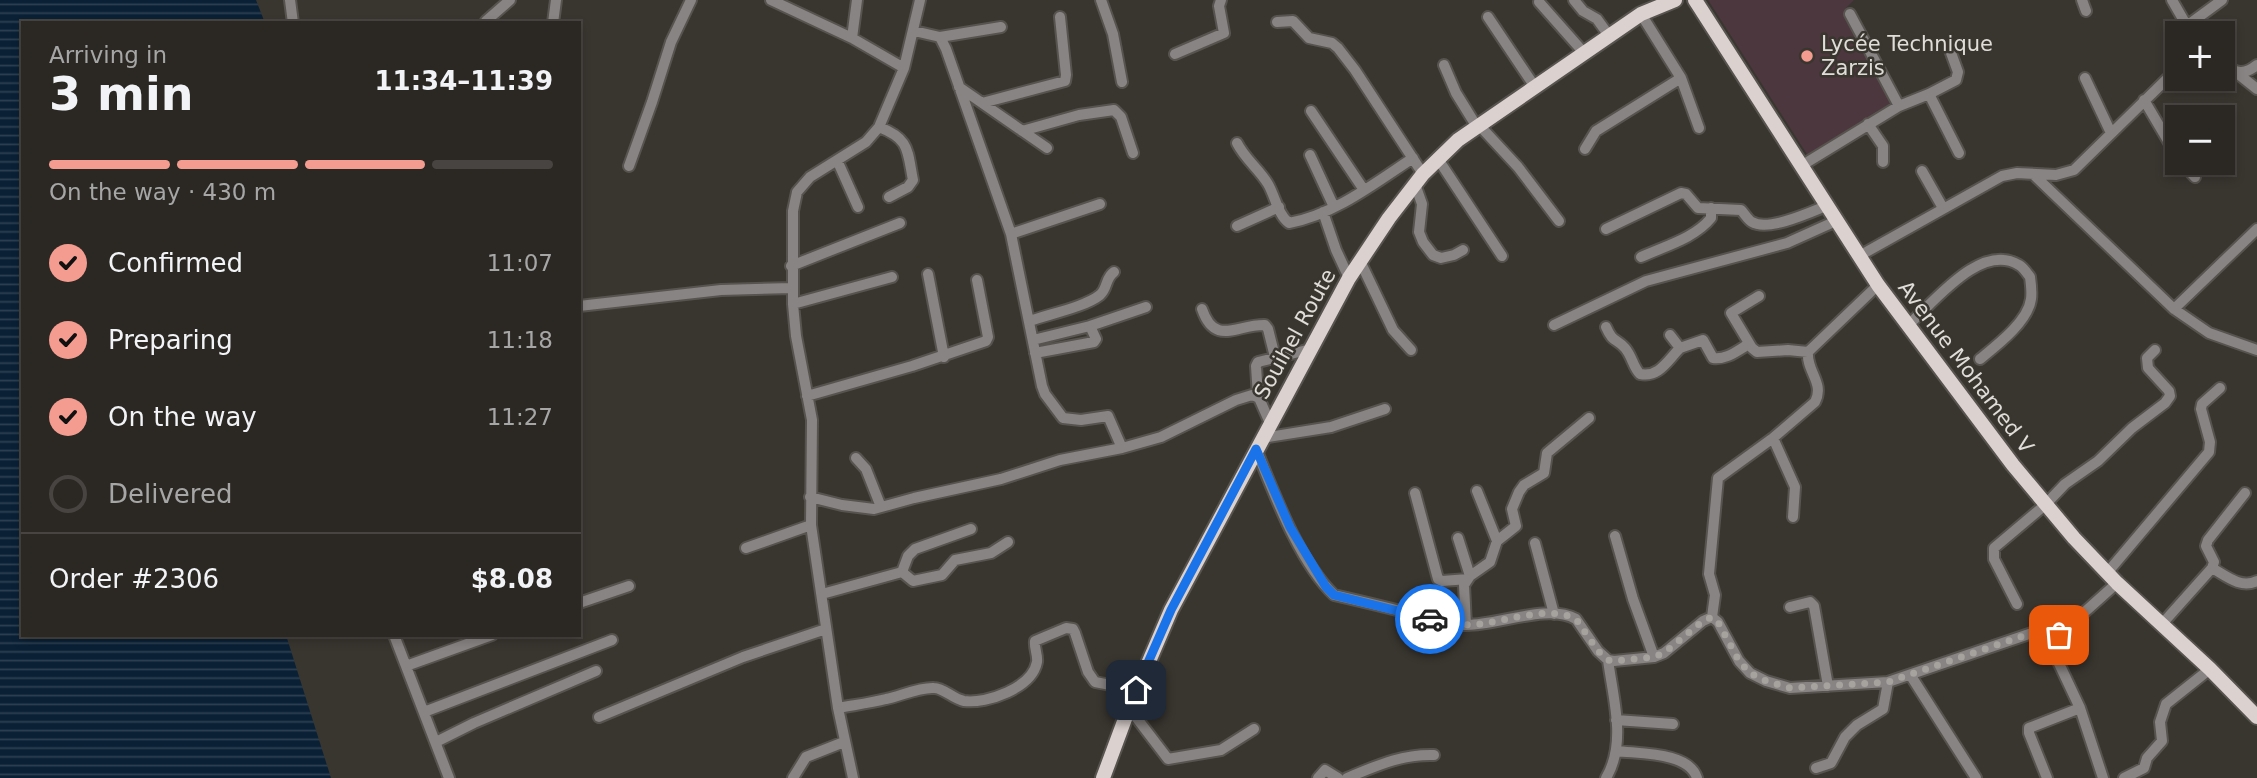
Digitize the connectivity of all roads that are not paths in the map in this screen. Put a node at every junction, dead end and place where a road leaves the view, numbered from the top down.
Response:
1 (290, 0) edge
2 (510, 0) edge
3 (556, 0) edge
4 (691, 0) edge
5 (771, 0) edge
6 (857, 0) edge
7 (920, 0) edge
8 (1101, 0) edge
9 (1574, 0) edge
10 (1675, 0) edge
11 (1695, 0) edge
12 (2172, 0) edge
13 (2222, 0) edge
14 (1219, 1) edge
15 (1539, 2) dead end
16 (1649, 8) edge
17 (1850, 14) dead end
18 (1488, 17) dead end
19 (1060, 18) dead end
20 (293, 21) edge
21 (486, 21) dead end
22 (553, 21) edge
23 (2184, 21) edge
24 (2198, 21) edge
25 (1277, 22) dead end
26 (1001, 27) dead end
27 (914, 31) junction
28 (940, 37) junction
29 (1610, 37) junction
30 (852, 38) junction
31 (1950, 50) dead end
32 (1175, 54) dead end
33 (1584, 54) junction
34 (1444, 65) dead end
35 (2257, 65) edge
36 (904, 68) junction
37 (2237, 73) joint
38 (1681, 78) junction
39 (2085, 78) dead end
40 (2165, 80) edge
41 (1122, 82) dead end
42 (1535, 87) junction
43 (2257, 89) edge
44 (960, 91) junction
45 (1929, 94) junction
46 (2144, 100) junction
47 (982, 103) junction
48 (1899, 106) junction
49 (1311, 111) dead end
50 (1868, 124) junction
51 (1478, 126) junction
52 (879, 127) junction
53 (1699, 128) dead end
54 (1022, 131) junction
55 (2111, 133) junction
56 (2165, 136) edge
57 (1237, 143) dead end
58 (1046, 148) dead end
59 (1585, 149) dead end
60 (1133, 153) dead end
61 (1959, 153) dead end
62 (1310, 155) dead end
63 (1413, 158) junction
64 (1438, 159) junction
65 (837, 160) junction
66 (1883, 162) dead end
67 (629, 166) dead end
68 (1801, 166) junction
69 (1922, 171) dead end
70 (2034, 175) junction
71 (1419, 179) junction
72 (1364, 190) junction
73 (889, 197) dead end
74 (1100, 204) dead end
75 (1826, 206) junction
76 (858, 207) dead end
77 (1279, 207) junction
78 (1711, 208) junction
79 (1943, 208) junction
80 (1329, 209) junction
81 (1559, 221) dead end
82 (1836, 221) junction
83 (900, 223) dead end
84 (1237, 226) dead end
85 (1606, 229) dead end
86 (2257, 229) edge
87 (1011, 234) junction
88 (1463, 250) dead end
89 (1502, 256) dead end
90 (1859, 256) junction
91 (1641, 257) dead end
92 (1360, 261) junction
93 (791, 266) junction
94 (1114, 272) dead end
95 (928, 274) dead end
96 (892, 277) dead end
97 (1349, 278) junction
98 (977, 280) dead end
99 (1878, 285) junction
100 (792, 288) junction
101 (1759, 296) dead end
102 (793, 304) junction
103 (581, 306) edge
104 (1146, 307) dead end
105 (1202, 309) dead end
106 (2174, 309) junction
107 (1030, 321) junction
108 (1554, 325) dead end
109 (1090, 326) junction
110 (1908, 326) junction
111 (1606, 327) dead end
112 (1670, 335) dead end
113 (1033, 340) junction
114 (1749, 344) junction
115 (1681, 348) junction
116 (1311, 349) junction
117 (1410, 350) dead end
118 (2155, 350) dead end
119 (2257, 350) edge
120 (1808, 352) junction
121 (1035, 353) junction
122 (943, 357) junction
123 (1275, 357) junction
124 (1980, 359) dead end
125 (2220, 388) dead end
126 (807, 396) junction
127 (1258, 397) junction
128 (1385, 409) dead end
129 (1589, 418) dead end
130 (1270, 424) junction
131 (1773, 438) junction
132 (1259, 444) junction
133 (1122, 448) junction
134 (856, 458) dead end
135 (1477, 491) dead end
136 (1415, 493) dead end
137 (2245, 493) dead end
138 (810, 497) junction
139 (2045, 505) junction
140 (881, 507) junction
141 (1793, 517) dead end
142 (811, 525) junction
143 (971, 528) dead end
144 (1615, 536) dead end
145 (1458, 538) dead end
146 (1496, 541) junction
147 (1008, 542) dead end
148 (1535, 543) dead end
149 (746, 548) dead end
150 (902, 572) junction
151 (2209, 572) junction
152 (1469, 577) junction
153 (2113, 578) junction
154 (2257, 581) edge
155 (629, 586) dead end
156 (822, 594) junction
157 (581, 602) edge
158 (2017, 604) dead end
159 (1790, 607) dead end
160 (1554, 614) junction
161 (1712, 617) junction
162 (2162, 624) junction
163 (1466, 625) junction
164 (826, 629) junction
165 (2059, 635) junction
166 (395, 637) edge
167 (487, 637) edge
168 (612, 640) dead end
169 (1654, 657) junction
170 (1608, 660) junction
171 (407, 666) junction
172 (2210, 668) junction
173 (596, 671) dead end
174 (1911, 676) junction
175 (1888, 682) junction
176 (1828, 686) junction
177 (1136, 690) junction
178 (838, 708) junction
179 (1129, 708) junction
180 (2080, 708) junction
181 (424, 712) junction
182 (599, 717) dead end
183 (2257, 717) edge
184 (1616, 720) junction
185 (1673, 724) dead end
186 (1254, 729) dead end
187 (436, 742) junction
188 (845, 742) junction
189 (1617, 751) junction
190 (1434, 755) dead end
191 (1816, 768) dead end
192 (850, 776) edge
193 (449, 778) edge
194 (793, 778) edge
195 (1103, 778) edge
196 (1318, 778) edge
197 (1338, 778) edge
198 (1347, 778) edge
199 (1606, 778) edge
200 (1698, 778) edge
201 (1976, 778) edge
202 (2047, 778) edge
203 (2103, 778) edge
204 (2124, 778) edge

1 - 20 street
2 - 21 street
3 - 22 street
4 - 67 street
5 - 30 street
6 - 30 street
7 - 27 street
8 - 41 street
9 - 29 street
10 - 16 main road, Souihel Route
11 - 68 main road, Avenue Mohamed V
12 - 23 street
13 - 24 street
14 - 32 street
15 - 33 street
16 - 29 main road, Souihel Route
16 - 38 street
17 - 48 street
18 - 42 street
19 - 47 street
25 - 63 street
26 - 28 street
27 - 28 street
27 - 36 street
28 - 44 street
29 - 33 main road, Souihel Route
30 - 36 street
31 - 45 street
33 - 42 main road, Souihel Route
34 - 51 street
35 - 37 street
36 - 52 street
37 - 43 street
38 - 53 street
38 - 59 street
39 - 55 street
40 - 46 street
42 - 51 main road, Souihel Route
44 - 47 street
44 - 87 street
45 - 48 street
45 - 61 street
46 - 55 street
46 - 56 street
47 - 54 street
48 - 50 street
49 - 72 street
50 - 66 street
50 - 68 street
51 - 64 main road, Souihel Route
51 - 81 street
52 - 65 street
52 - 73 street
54 - 58 street
54 - 60 street
55 - 70 street
57 - 77 street
62 - 80 street
63 - 71 street
63 - 72 street
64 - 71 main road, Souihel Route
64 - 89 street
65 - 76 street
65 - 93 street
68 - 75 main road, Avenue Mohamed V
69 - 79 street
70 - 79 street
70 - 106 street
71 - 88 street
71 - 92 main road, Souihel Route
72 - 80 street
74 - 87 street
75 - 78 street
75 - 82 main road, Avenue Mohamed V
77 - 80 street
77 - 84 street
78 - 85 street
78 - 91 street
79 - 90 street
80 - 97 street
82 - 90 main road, Avenue Mohamed V
82 - 108 street
83 - 93 street
86 - 106 street
87 - 107 street
90 - 99 main road, Avenue Mohamed V
92 - 97 main road, Souihel Route
92 - 117 street
93 - 100 street
94 - 107 street
95 - 122 street
96 - 102 street
97 - 116 main road, Souihel Route
98 - 122 street
99 - 110 main road, Avenue Mohamed V
99 - 120 street
100 - 102 street
100 - 103 street
101 - 114 street
102 - 126 street
104 - 109 street
105 - 123 street
106 - 119 street
107 - 113 street
109 - 113 street
109 - 121 street
110 - 124 street
110 - 139 main road, Avenue Mohamed V
111 - 115 street
112 - 115 street
113 - 121 street
114 - 115 street
114 - 120 street
116 - 123 street
116 - 130 main road, Souihel Route
118 - 139 street
120 - 131 street
121 - 133 street
122 - 126 street
123 - 127 street
125 - 153 street
126 - 138 street
127 - 130 street
127 - 133 street
128 - 132 street
129 - 146 street
130 - 132 main road, Souihel Route
131 - 141 street
131 - 161 street
132 - 163 street
132 - 177 main road, Souihel Route
133 - 140 street
134 - 140 street
135 - 146 street
136 - 152 street
137 - 151 street
138 - 140 street
138 - 142 street
139 - 153 main road, Avenue Mohamed V
139 - 158 street
142 - 149 street
142 - 156 street
143 - 150 street
144 - 169 street
145 - 152 street
146 - 152 street
147 - 150 street
148 - 160 street
150 - 156 street
151 - 154 street
151 - 162 street
152 - 163 street
153 - 162 main road, Avenue Mohamed V
153 - 165 street
155 - 157 street
156 - 164 street
159 - 176 street
160 - 163 street
160 - 170 street
161 - 169 street
161 - 176 street
162 - 172 main road, Avenue Mohamed V
164 - 178 street
164 - 182 street
165 - 174 street
165 - 180 street
166 - 171 street
167 - 171 street
168 - 181 street
169 - 170 street
170 - 184 street
171 - 181 street
172 - 183 main road, Avenue Mohamed V
172 - 204 street
173 - 187 street
174 - 175 street
174 - 201 street
175 - 176 street
175 - 191 street
177 - 178 street
177 - 179 main road, Souihel Route
178 - 188 street
179 - 186 street
179 - 195 main road, Souihel Route
180 - 202 street
180 - 203 street
181 - 187 street
184 - 185 street
184 - 189 street
187 - 193 street
188 - 192 street
188 - 194 street
189 - 199 street
189 - 200 street
190 - 198 street
196 - 197 street

